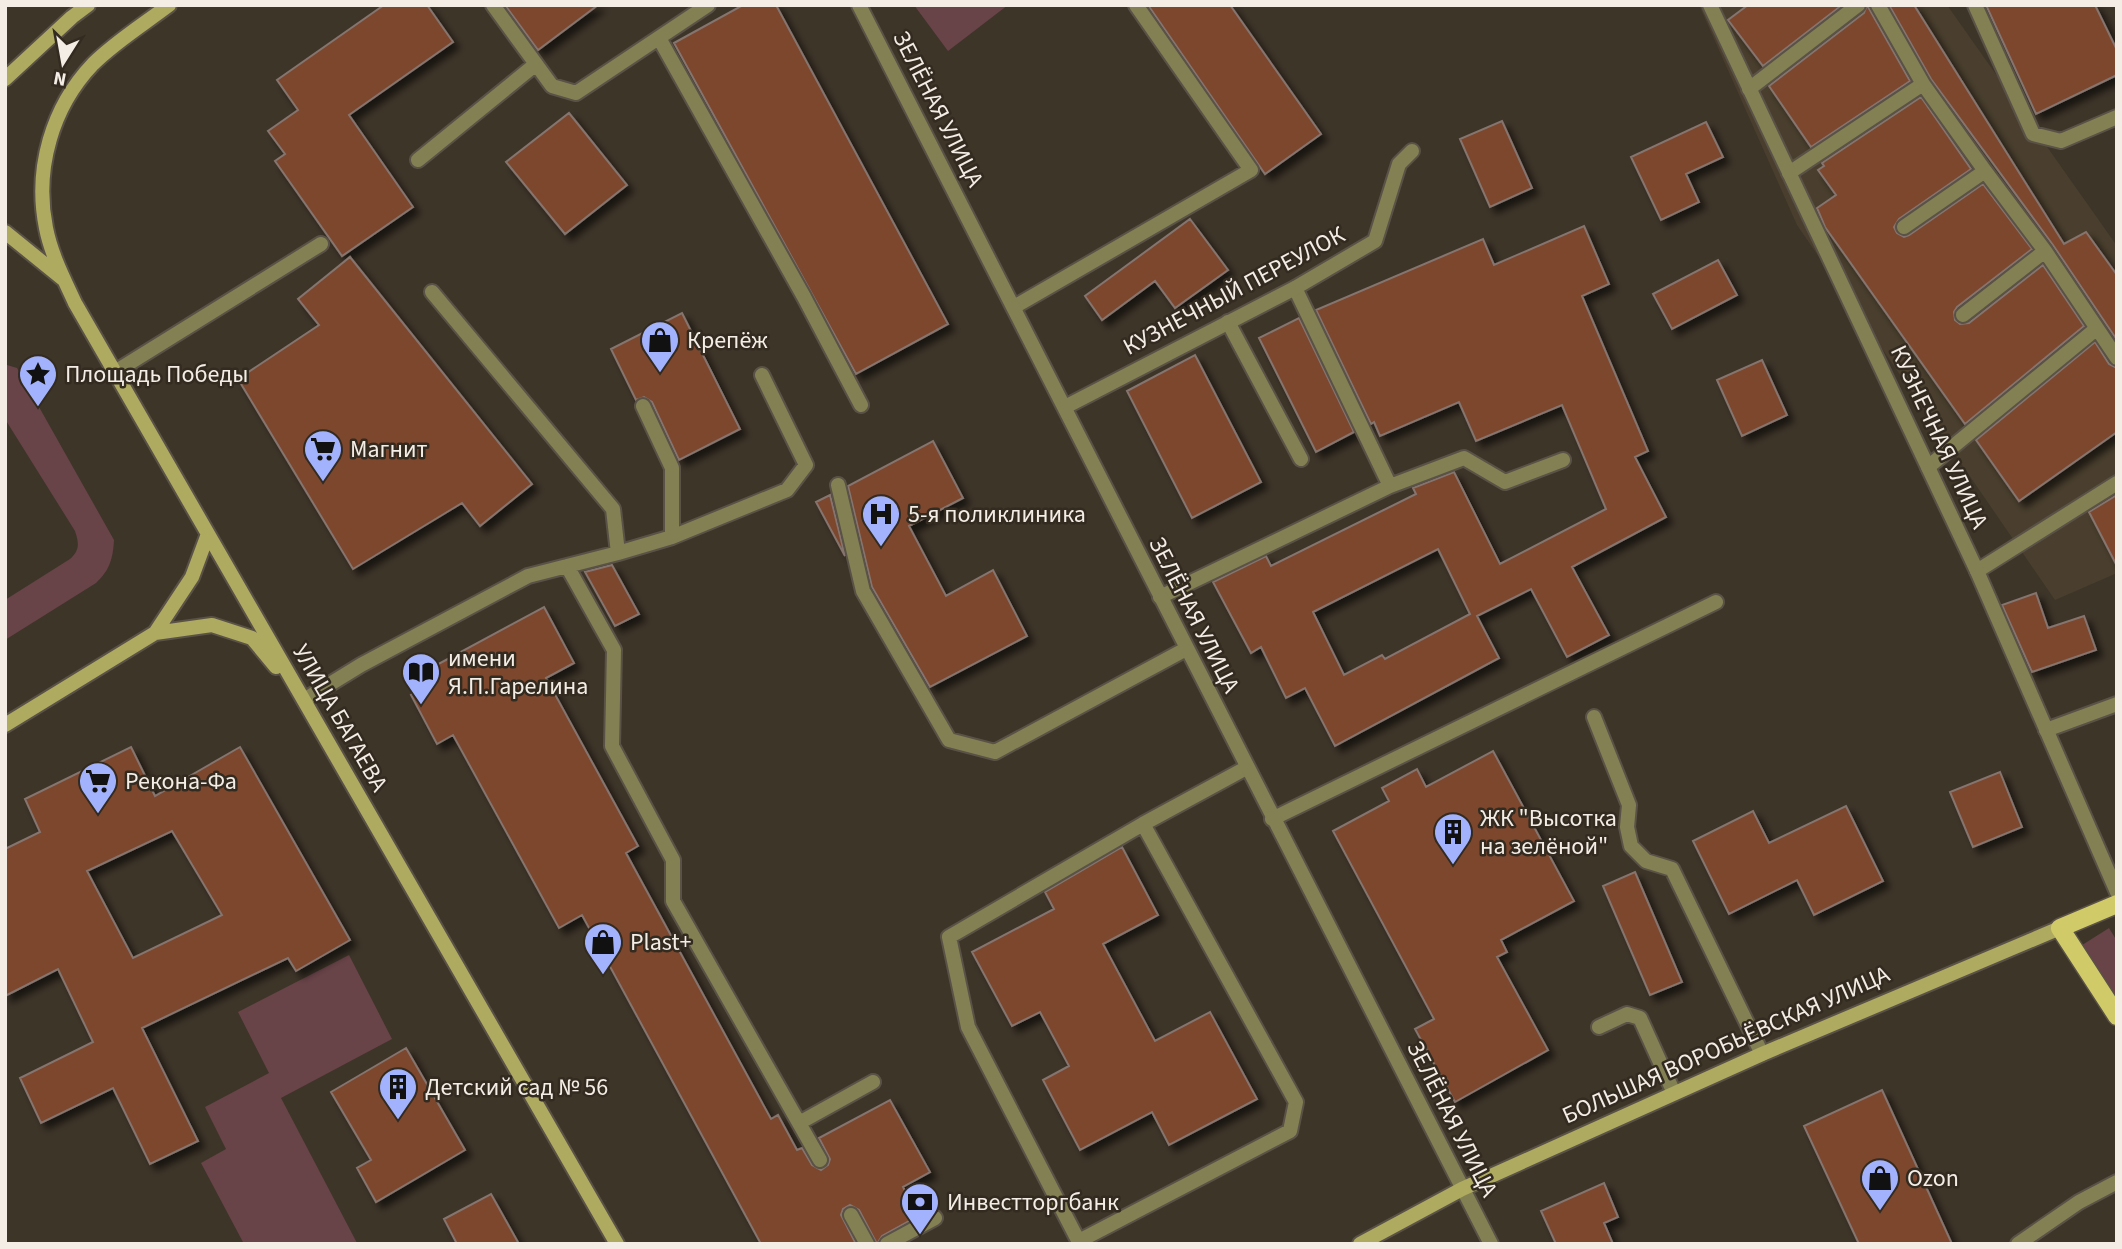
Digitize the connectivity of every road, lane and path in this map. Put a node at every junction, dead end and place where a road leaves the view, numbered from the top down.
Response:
1 (88, 5) edge
2 (169, 5) edge
3 (493, 5) edge
4 (709, 5) edge
5 (859, 5) edge
6 (1136, 5) edge
7 (1710, 5) edge
8 (1858, 5) edge
9 (1878, 5) edge
10 (1975, 5) edge
11 (659, 38) junction
12 (536, 64) junction
13 (5, 79) edge
14 (1923, 84) junction
15 (1749, 89) junction
16 (2117, 117) edge
17 (1412, 151) dead end
18 (418, 160) dead end
19 (1985, 171) junction
20 (1789, 173) junction
21 (1904, 227) dead end
22 (5, 232) edge
23 (321, 244) dead end
24 (2045, 251) junction
25 (64, 279) junction
26 (1295, 288) junction
27 (432, 292) dead end
28 (1014, 307) junction
29 (1963, 315) dead end
30 (1228, 322) junction
31 (2096, 329) junction
32 (2117, 358) edge
33 (115, 372) junction
34 (762, 375) dead end
35 (643, 405) dead end
36 (861, 405) dead end
37 (1065, 407) junction
38 (1300, 458) dead end
39 (1563, 460) dead end
40 (1927, 467) junction
41 (2117, 483) edge
42 (838, 485) dead end
43 (1390, 486) junction
44 (208, 534) junction
45 (672, 537) junction
46 (618, 554) junction
47 (567, 566) junction
48 (1977, 571) junction
49 (1160, 597) junction
50 (1716, 602) dead end
51 (155, 633) junction
52 (1186, 649) junction
53 (304, 700) junction
54 (2117, 704) edge
55 (1594, 717) dead end
56 (5, 725) edge
57 (2046, 730) junction
58 (1246, 768) junction
59 (1272, 819) junction
60 (1143, 824) junction
61 (2117, 892) edge
62 (2117, 904) edge
63 (2060, 928) junction
64 (2117, 1016) edge
65 (1599, 1027) dead end
66 (1762, 1054) junction
67 (873, 1082) dead end
68 (1674, 1093) junction
69 (799, 1123) junction
70 (820, 1160) dead end
71 (2117, 1182) edge
72 (1462, 1189) junction
73 (851, 1215) dead end
74 (935, 1218) dead end
75 (1079, 1243) edge
76 (617, 1244) edge
77 (867, 1244) edge
78 (887, 1244) edge
79 (1360, 1244) edge
80 (1491, 1244) edge
81 (2018, 1244) edge

1 - 13 main road
2 - 25 main road
3 - 12 street
4 - 11 street
5 - 28 street, ЗЕЛЁНАЯ УЛИЦА
6 - 28 street
7 - 15 street, КУЗНЕЧНАЯ УЛИЦА
8 - 15 street
9 - 14 street
10 - 16 street
11 - 12 street
11 - 36 street
12 - 18 street
14 - 19 street
14 - 20 street
15 - 20 street, КУЗНЕЧНАЯ УЛИЦА
17 - 26 street, КУЗНЕЧНЫЙ ПЕРЕУЛОК
19 - 21 street
19 - 24 street
20 - 40 street, КУЗНЕЧНАЯ УЛИЦА
22 - 25 main road, УЛИЦА БАГАЕВА
23 - 33 street
24 - 29 street
24 - 31 street
25 - 33 main road, УЛИЦА БАГАЕВА
26 - 30 street, КУЗНЕЧНЫЙ ПЕРЕУЛОК
26 - 43 street
27 - 46 street
28 - 37 street, ЗЕЛЁНАЯ УЛИЦА
30 - 37 street, КУЗНЕЧНЫЙ ПЕРЕУЛОК
30 - 38 street
31 - 32 street
31 - 40 street
33 - 44 main road, УЛИЦА БАГАЕВА
34 - 45 street
35 - 45 street
37 - 49 street, ЗЕЛЁНАЯ УЛИЦА
39 - 43 street
40 - 48 street, КУЗНЕЧНАЯ УЛИЦА
41 - 48 street
42 - 52 street
43 - 49 street
44 - 51 main road
44 - 53 main road, УЛИЦА БАГАЕВА
45 - 46 street
46 - 47 street
47 - 53 street
47 - 69 street
48 - 57 street, КУЗНЕЧНАЯ УЛИЦА
49 - 52 street, ЗЕЛЁНАЯ УЛИЦА
50 - 59 street
51 - 53 main road
51 - 56 main road
52 - 58 street, ЗЕЛЁНАЯ УЛИЦА
53 - 76 main road, УЛИЦА БАГАЕВА
54 - 57 street
55 - 66 street
57 - 61 street, КУЗНЕЧНАЯ УЛИЦА
58 - 59 street, ЗЕЛЁНАЯ УЛИЦА
58 - 60 street
59 - 72 street, ЗЕЛЁНАЯ УЛИЦА
60 - 75 street
60 - 75 street
62 - 63 main road, БОЛЬШАЯ ВОРОБЬЁВСКАЯ УЛИЦА
63 - 64 main road
63 - 66 main road, БОЛЬШАЯ ВОРОБЬЁВСКАЯ УЛИЦА
65 - 68 street
66 - 68 main road, БОЛЬШАЯ ВОРОБЬЁВСКАЯ УЛИЦА
67 - 69 street
68 - 72 main road, БОЛЬШАЯ ВОРОБЬЁВСКАЯ УЛИЦА
69 - 70 street
71 - 81 street
72 - 79 main road, БОЛЬШАЯ ВОРОБЬЁВСКАЯ УЛИЦА
72 - 80 street, ЗЕЛЁНАЯ УЛИЦА
73 - 77 street
74 - 78 street

